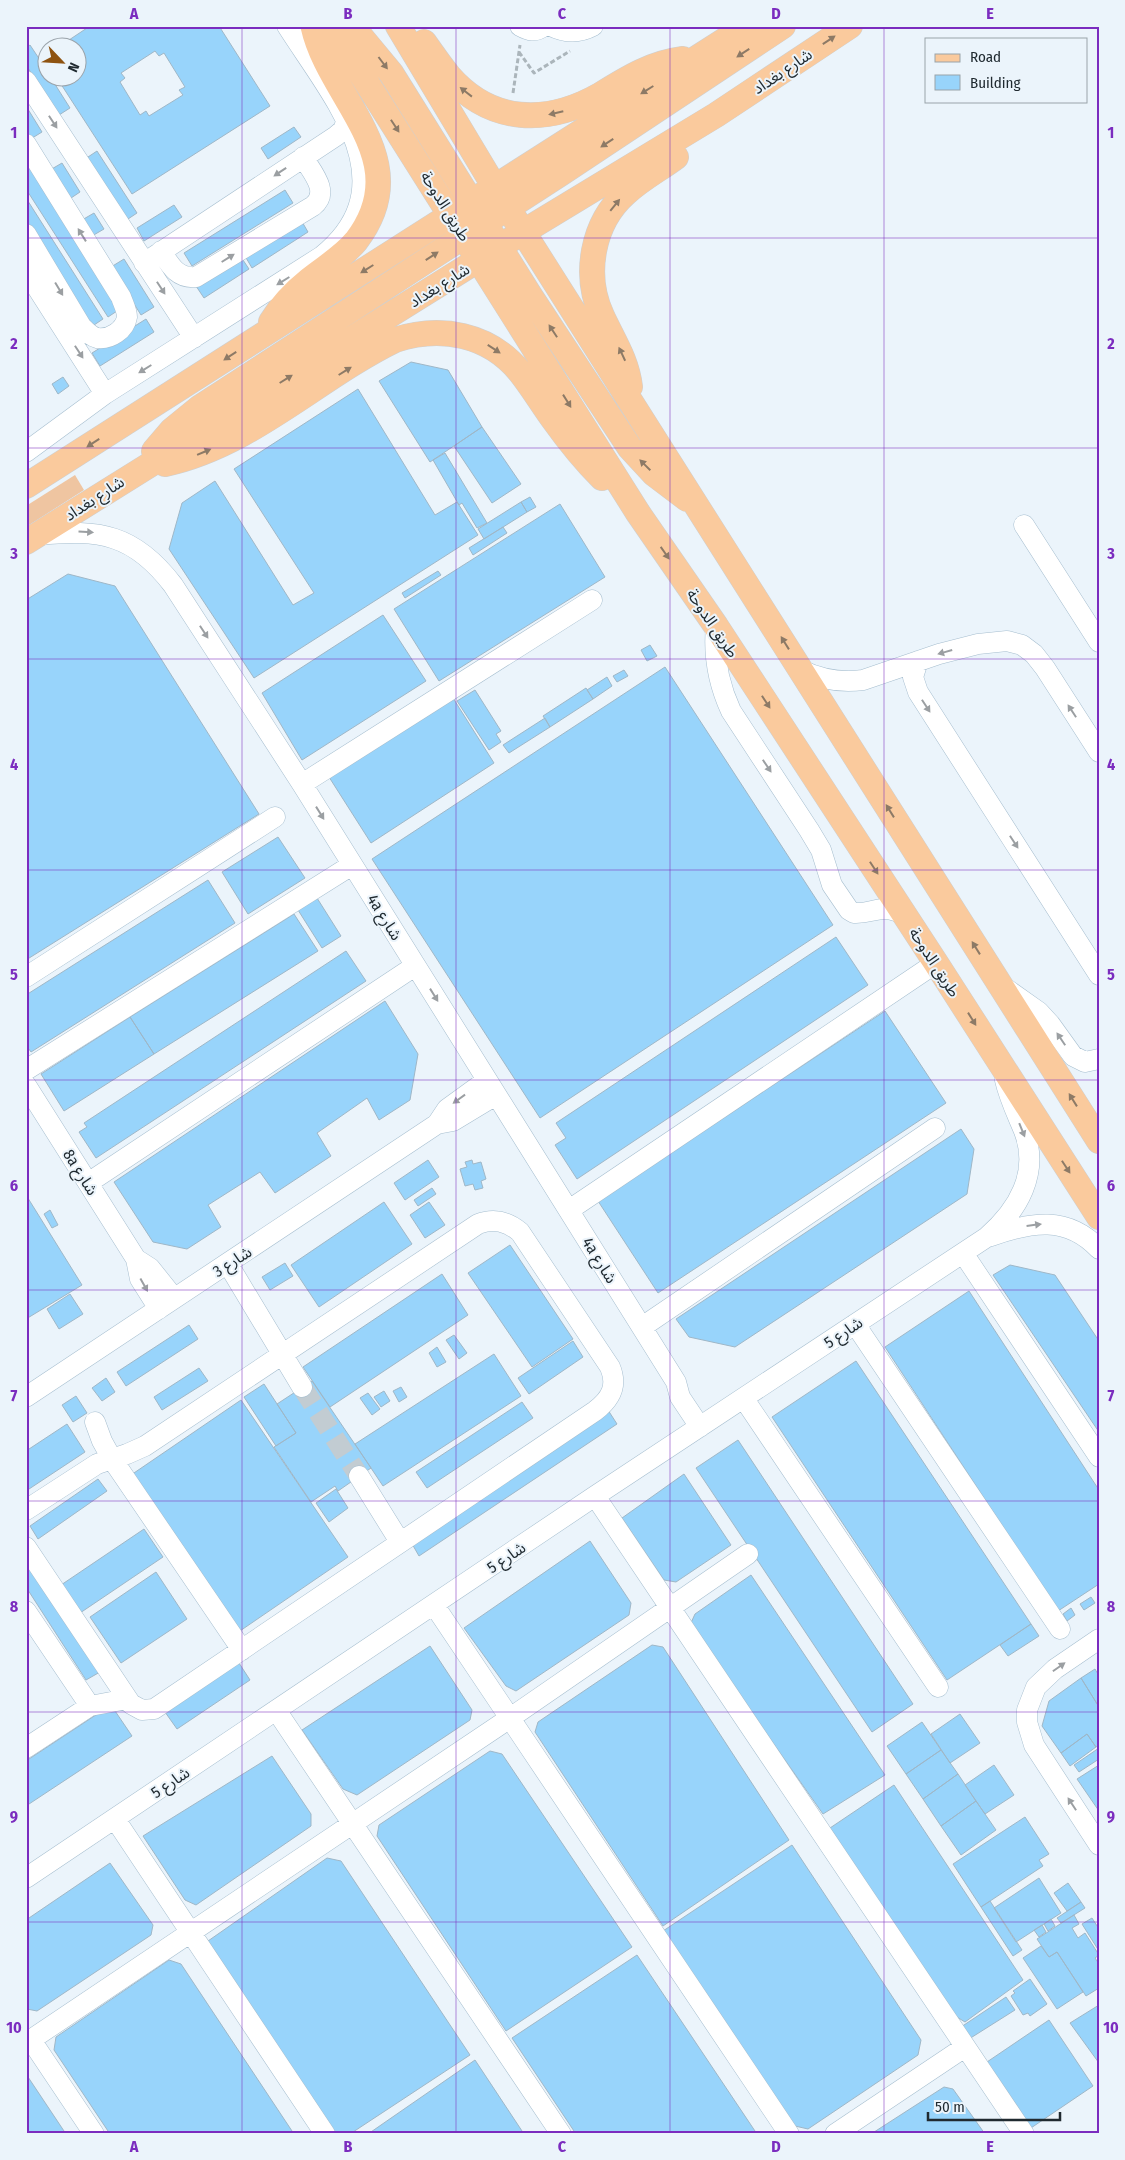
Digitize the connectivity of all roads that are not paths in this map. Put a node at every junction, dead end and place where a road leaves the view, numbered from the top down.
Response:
1 (287, 26) edge
2 (313, 26) edge
3 (331, 26) edge
4 (352, 26) edge
5 (398, 26) edge
6 (408, 26) edge
7 (544, 26) edge
8 (551, 26) edge
9 (593, 26) edge
10 (747, 26) edge
11 (783, 26) edge
12 (850, 26) edge
13 (520, 27) edge
14 (698, 58) junction
15 (26, 82) edge
16 (716, 115) junction
17 (347, 120) junction
18 (26, 144) edge
19 (303, 157) junction
20 (494, 186) junction
21 (508, 207) junction
22 (460, 208) junction
23 (484, 223) junction
24 (523, 232) junction
25 (463, 236) junction
26 (30, 241) edge
27 (161, 251) junction
28 (489, 253) junction
29 (144, 262) junction
30 (264, 334) junction
31 (194, 338) junction
32 (105, 394) junction
33 (631, 402) junction
34 (26, 452) edge
35 (140, 469) junction
36 (26, 486) edge
37 (697, 505) junction
38 (638, 513) junction
39 (1024, 525) dead end
40 (32, 539) edge
41 (592, 600) dead end
42 (716, 626) junction
43 (1099, 642) edge
44 (918, 661) junction
45 (802, 670) junction
46 (1099, 752) edge
47 (302, 784) junction
48 (275, 817) dead end
49 (352, 865) junction
50 (904, 914) junction
51 (936, 963) junction
52 (415, 966) junction
53 (1099, 975) edge
54 (26, 977) edge
55 (998, 983) junction
56 (1099, 1059) edge
57 (1002, 1067) junction
58 (26, 1070) edge
59 (26, 1085) edge
60 (492, 1087) junction
61 (935, 1128) dead end
62 (1099, 1141) edge
63 (88, 1183) junction
64 (569, 1210) junction
65 (1099, 1217) edge
66 (986, 1237) junction
67 (1099, 1249) edge
68 (963, 1253) junction
69 (228, 1264) junction
70 (166, 1303) junction
71 (856, 1324) junction
72 (642, 1327) junction
73 (282, 1354) junction
74 (302, 1387) tunnel mouth
75 (26, 1398) edge
76 (744, 1398) junction
77 (95, 1422) dead end
78 (705, 1424) junction
79 (1099, 1457) edge
80 (112, 1459) junction
81 (359, 1476) tunnel mouth
82 (595, 1496) junction
83 (26, 1510) edge
84 (400, 1542) junction
85 (26, 1547) edge
86 (748, 1554) dead end
87 (434, 1606) junction
88 (670, 1608) junction
89 (26, 1611) edge
90 (1060, 1629) dead end
91 (1099, 1640) edge
92 (242, 1650) junction
93 (938, 1687) dead end
94 (127, 1699) junction
95 (90, 1706) junction
96 (276, 1710) junction
97 (510, 1718) junction
98 (26, 1748) edge
99 (115, 1819) junction
100 (352, 1823) junction
101 (1099, 1845) edge
102 (26, 1878) edge
103 (192, 1933) junction
104 (28, 2042) edge
105 (965, 2047) junction
106 (94, 2134) edge
107 (325, 2134) edge
108 (561, 2134) edge
109 (789, 2134) edge
110 (835, 2134) edge
111 (1024, 2134) edge

1 - 17 street
2 - 30 main road
3 -> 22 main road, طريق الدوحة
4 -> 22 main road
5 - 20 main road
14 -> 6 main road
7 - 13 street
8 - 9 street
10 - 14 main road
11 -> 21 main road
16 -> 12 main road, شارع بغداد
14 -> 20 main road
15 -> 29 street
16 - 24 main road, شارع بغداد
33 -> 16 main road
17 - 19 street
17 -> 31 street
26 -> 18 street
19 -> 27 street
27 -> 19 street
20 - 21 main road
20 - 22 main road
21 - 23 main road
21 - 24 main road
22 - 23 main road
22 - 25 main road, طريق الدوحة
22 -> 30 main road
23 - 25 main road
23 - 28 main road
24 - 28 main road, شارع بغداد
24 - 33 main road
25 - 28 main road, طريق الدوحة
35 -> 25 main road
26 -> 32 street
27 - 29 street
35 -> 28 main road, شارع بغداد
37 -> 28 main road
28 -> 38 main road, طريق الدوحة
29 -> 31 street
30 -> 36 main road
31 -> 32 street
32 - 34 street
33 - 37 main road
35 -> 38 main road
35 - 40 main road, شارع بغداد
45 -> 37 main road
38 -> 42 main road, طريق الدوحة
39 - 43 street
40 -> 47 street, 4a شارع
41 - 47 street
42 -> 50 main road, طريق الدوحة
42 -> 50 street
44 - 45 street
46 -> 44 street
44 -> 53 street
55 -> 45 main road
47 -> 49 street, 4a شارع
48 - 54 street
49 - 52 street, 4a شارع
49 - 58 street
50 - 51 main road, طريق الدوحة
51 -> 57 main road, طريق الدوحة
51 - 64 street
52 -> 60 street, 4a شارع
52 - 63 street
56 -> 55 street
62 -> 55 main road
57 -> 65 main road, طريق الدوحة
57 -> 66 street, شارع 5
59 - 63 street, 8a شارع
60 - 64 street, 4a شارع
60 - 69 street, شارع 3
61 - 72 street
63 - 70 street, 8a شارع
64 - 72 street, 4a شارع
66 -> 67 street, شارع 5
66 - 68 street, شارع 5
68 - 71 street, شارع 5
68 - 79 street
69 - 70 street, شارع 3
69 - 73 street
70 - 75 street, شارع 3
71 - 76 street, شارع 5
71 - 90 street
72 - 78 street, 4a شارع
73 - 74 street
73 - 80 street
73 - 84 street
76 - 78 street, شارع 5
76 - 93 street
77 - 80 street
78 - 82 street, شارع 5
80 - 83 street
80 - 92 street
81 - 84 street
82 - 87 street, شارع 5
82 - 88 street
84 - 92 street
85 - 94 street
86 - 88 street
87 - 96 street, شارع 5
87 - 97 street
88 - 97 street
88 - 105 street
89 - 95 street
101 -> 91 street
92 - 94 street
94 - 95 street
95 - 98 street
96 - 99 street, شارع 5
96 - 100 street
97 - 100 street
97 - 109 street
99 - 102 street, شارع 5
99 - 103 street
100 - 103 street
100 - 108 street
103 - 104 street
103 - 107 street
104 - 106 street
105 - 110 street
105 - 111 street

